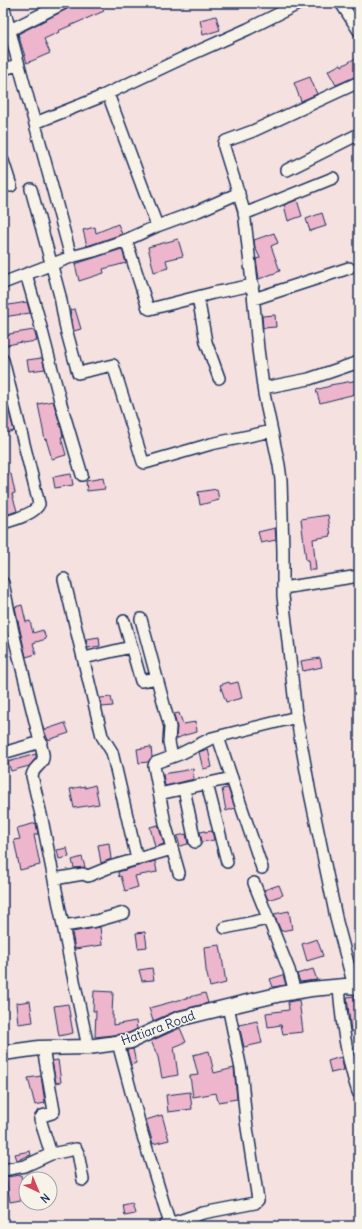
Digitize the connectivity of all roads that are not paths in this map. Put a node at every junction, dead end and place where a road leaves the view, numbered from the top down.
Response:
1 (64, 3) edge
2 (300, 3) edge
3 (341, 3) edge
4 (3, 5) edge
5 (355, 16) edge
6 (10, 30) junction
7 (359, 31) edge
8 (19, 65) junction
9 (3, 69) edge
10 (359, 82) edge
11 (108, 94) junction
12 (35, 123) junction
13 (359, 134) edge
14 (3, 161) edge
15 (287, 170) dead end
16 (333, 178) dead end
17 (11, 186) dead end
18 (31, 189) dead end
19 (239, 193) junction
20 (244, 214) junction
21 (157, 226) junction
22 (126, 240) junction
23 (71, 257) junction
24 (52, 264) junction
25 (349, 268) dead end
26 (26, 274) junction
27 (3, 282) edge
28 (253, 285) junction
29 (198, 297) junction
30 (254, 299) junction
31 (3, 360) edge
32 (359, 362) edge
33 (219, 378) dead end
34 (263, 388) junction
35 (272, 432) junction
36 (82, 475) dead end
37 (3, 523) edge
38 (359, 576) edge
39 (64, 579) dead end
40 (3, 583) edge
41 (282, 588) junction
42 (141, 619) dead end
43 (124, 621) dead end
44 (131, 646) junction
45 (84, 658) junction
46 (157, 678) junction
47 (297, 717) junction
48 (218, 736) junction
49 (41, 742) junction
50 (3, 753) edge
51 (172, 757) junction
52 (232, 778) junction
53 (207, 784) junction
54 (184, 788) junction
55 (159, 794) junction
56 (195, 842) dead end
57 (172, 849) junction
58 (137, 859) junction
59 (227, 862) dead end
60 (262, 868) dead end
61 (178, 873) dead end
62 (54, 879) junction
63 (254, 883) dead end
64 (124, 913) dead end
65 (268, 918) junction
66 (63, 926) junction
67 (225, 928) dead end
68 (357, 986) edge
69 (339, 987) junction
70 (295, 992) junction
71 (228, 1006) junction
72 (118, 1043) junction
73 (88, 1047) junction
74 (43, 1048) junction
75 (3, 1053) edge
76 (358, 1092) edge
77 (51, 1154) junction
78 (3, 1170) edge
79 (83, 1180) dead end
80 (167, 1225) edge

1 - 6 street
2 - 11 street
3 - 5 street
4 - 6 street
5 - 7 street
6 - 8 street
8 - 9 street
8 - 12 street
10 - 19 street
11 - 12 street
11 - 21 street
12 - 23 street
13 - 15 street
14 - 17 street
16 - 20 street
18 - 24 street
19 - 20 street
19 - 21 street
20 - 28 street
21 - 22 street
22 - 23 street
22 - 29 street
23 - 24 street
24 - 26 street
24 - 35 street
25 - 30 street
26 - 27 street
26 - 36 street
28 - 29 street
28 - 30 street
29 - 33 street
30 - 34 street
31 - 37 street
32 - 34 street
34 - 35 street
35 - 41 street
38 - 41 street
39 - 45 street
40 - 49 street
41 - 47 street
42 - 46 street
43 - 44 street
44 - 45 street
44 - 46 street
45 - 58 street
46 - 51 street
47 - 48 street
47 - 68 street
48 - 51 street
48 - 52 street
49 - 50 street
49 - 62 street
51 - 55 street
52 - 53 street
52 - 60 street
53 - 54 street
53 - 59 street
54 - 55 street
54 - 56 street
55 - 57 street
57 - 58 street
57 - 61 street
58 - 62 street
62 - 66 street
63 - 65 street
64 - 66 street
65 - 67 street
65 - 70 street
66 - 73 street
68 - 69 street, Hatiara Road
69 - 70 street, Hatiara Road
69 - 76 street
70 - 71 street, Hatiara Road
71 - 72 street, Hatiara Road
71 - 80 street
72 - 73 street, Hatiara Road
72 - 80 street
73 - 74 street, Hatiara Road
74 - 75 street, Hatiara Road
74 - 77 street
77 - 78 street
77 - 79 street

